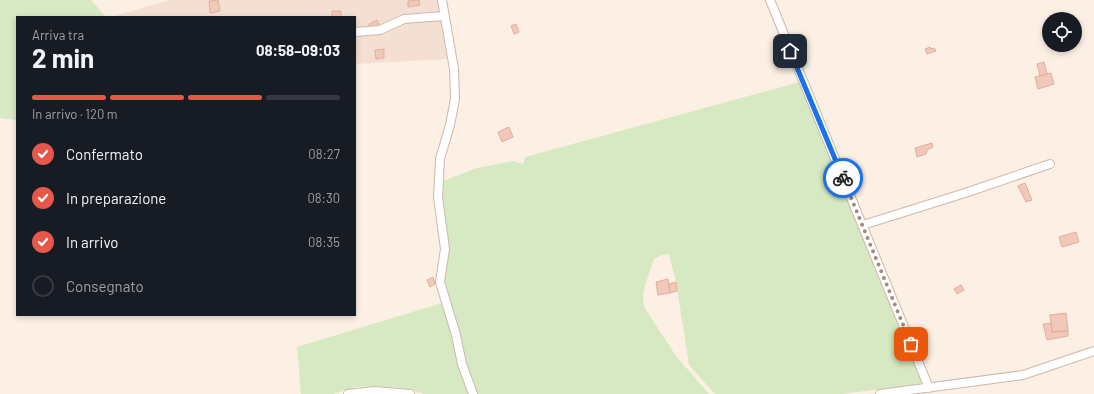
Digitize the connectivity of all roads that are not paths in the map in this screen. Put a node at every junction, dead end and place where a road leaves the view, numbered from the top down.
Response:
1 (442, 0) edge
2 (770, 0) edge
3 (444, 16) junction
4 (356, 32) edge
5 (1050, 164) dead end
6 (863, 225) junction
7 (1094, 351) edge
8 (929, 388) junction
9 (348, 394) edge
10 (410, 394) edge
11 (473, 394) edge
12 (880, 394) edge

1 - 3 street
2 - 6 street
3 - 4 street
3 - 11 street
5 - 6 street
6 - 8 street
7 - 8 street
8 - 12 street
9 - 10 street

